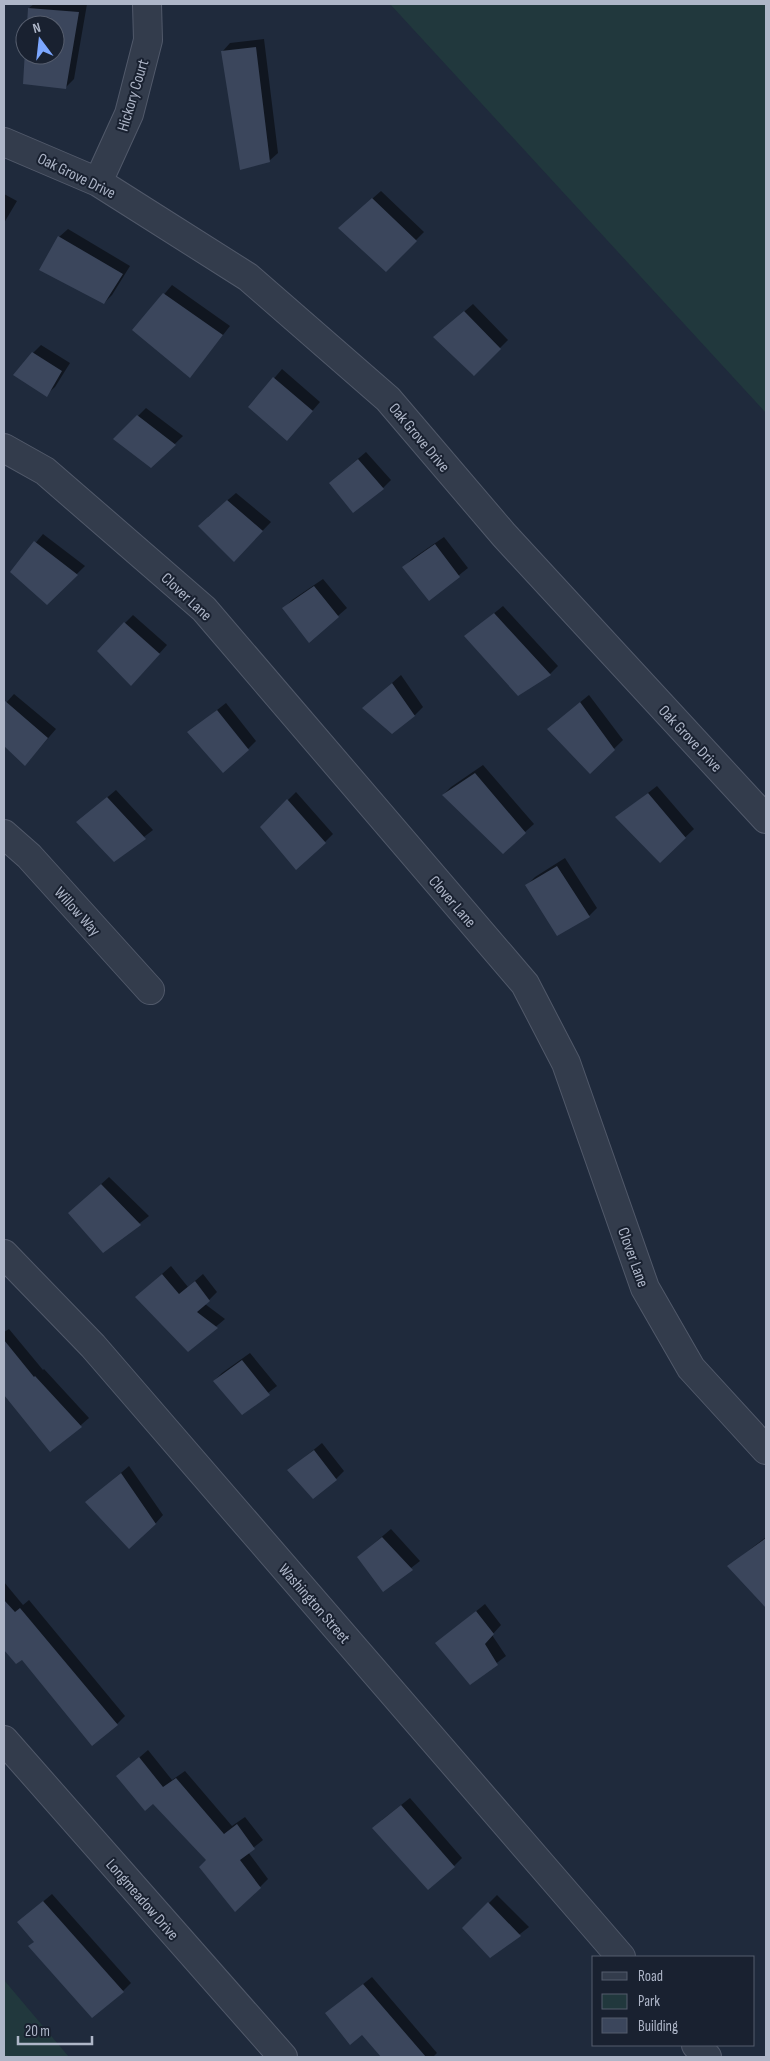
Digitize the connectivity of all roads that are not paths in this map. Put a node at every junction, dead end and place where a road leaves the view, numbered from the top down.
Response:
1 (147, 4) edge
2 (4, 142) edge
3 (98, 182) junction
4 (4, 448) edge
5 (766, 818) edge
6 (4, 834) edge
7 (150, 990) dead end
8 (4, 1254) edge
9 (766, 1450) edge
10 (4, 1740) edge
11 (620, 1956) edge
12 (697, 2046) edge
13 (283, 2057) edge
14 (707, 2057) edge

1 - 3 street, Hickory Court
2 - 3 street, Oak Grove Drive
3 - 5 street, Oak Grove Drive
4 - 9 street, Clover Lane
6 - 7 street, Willow Way
8 - 11 street, Washington Street
10 - 13 street, Longmeadow Drive
12 - 14 street

